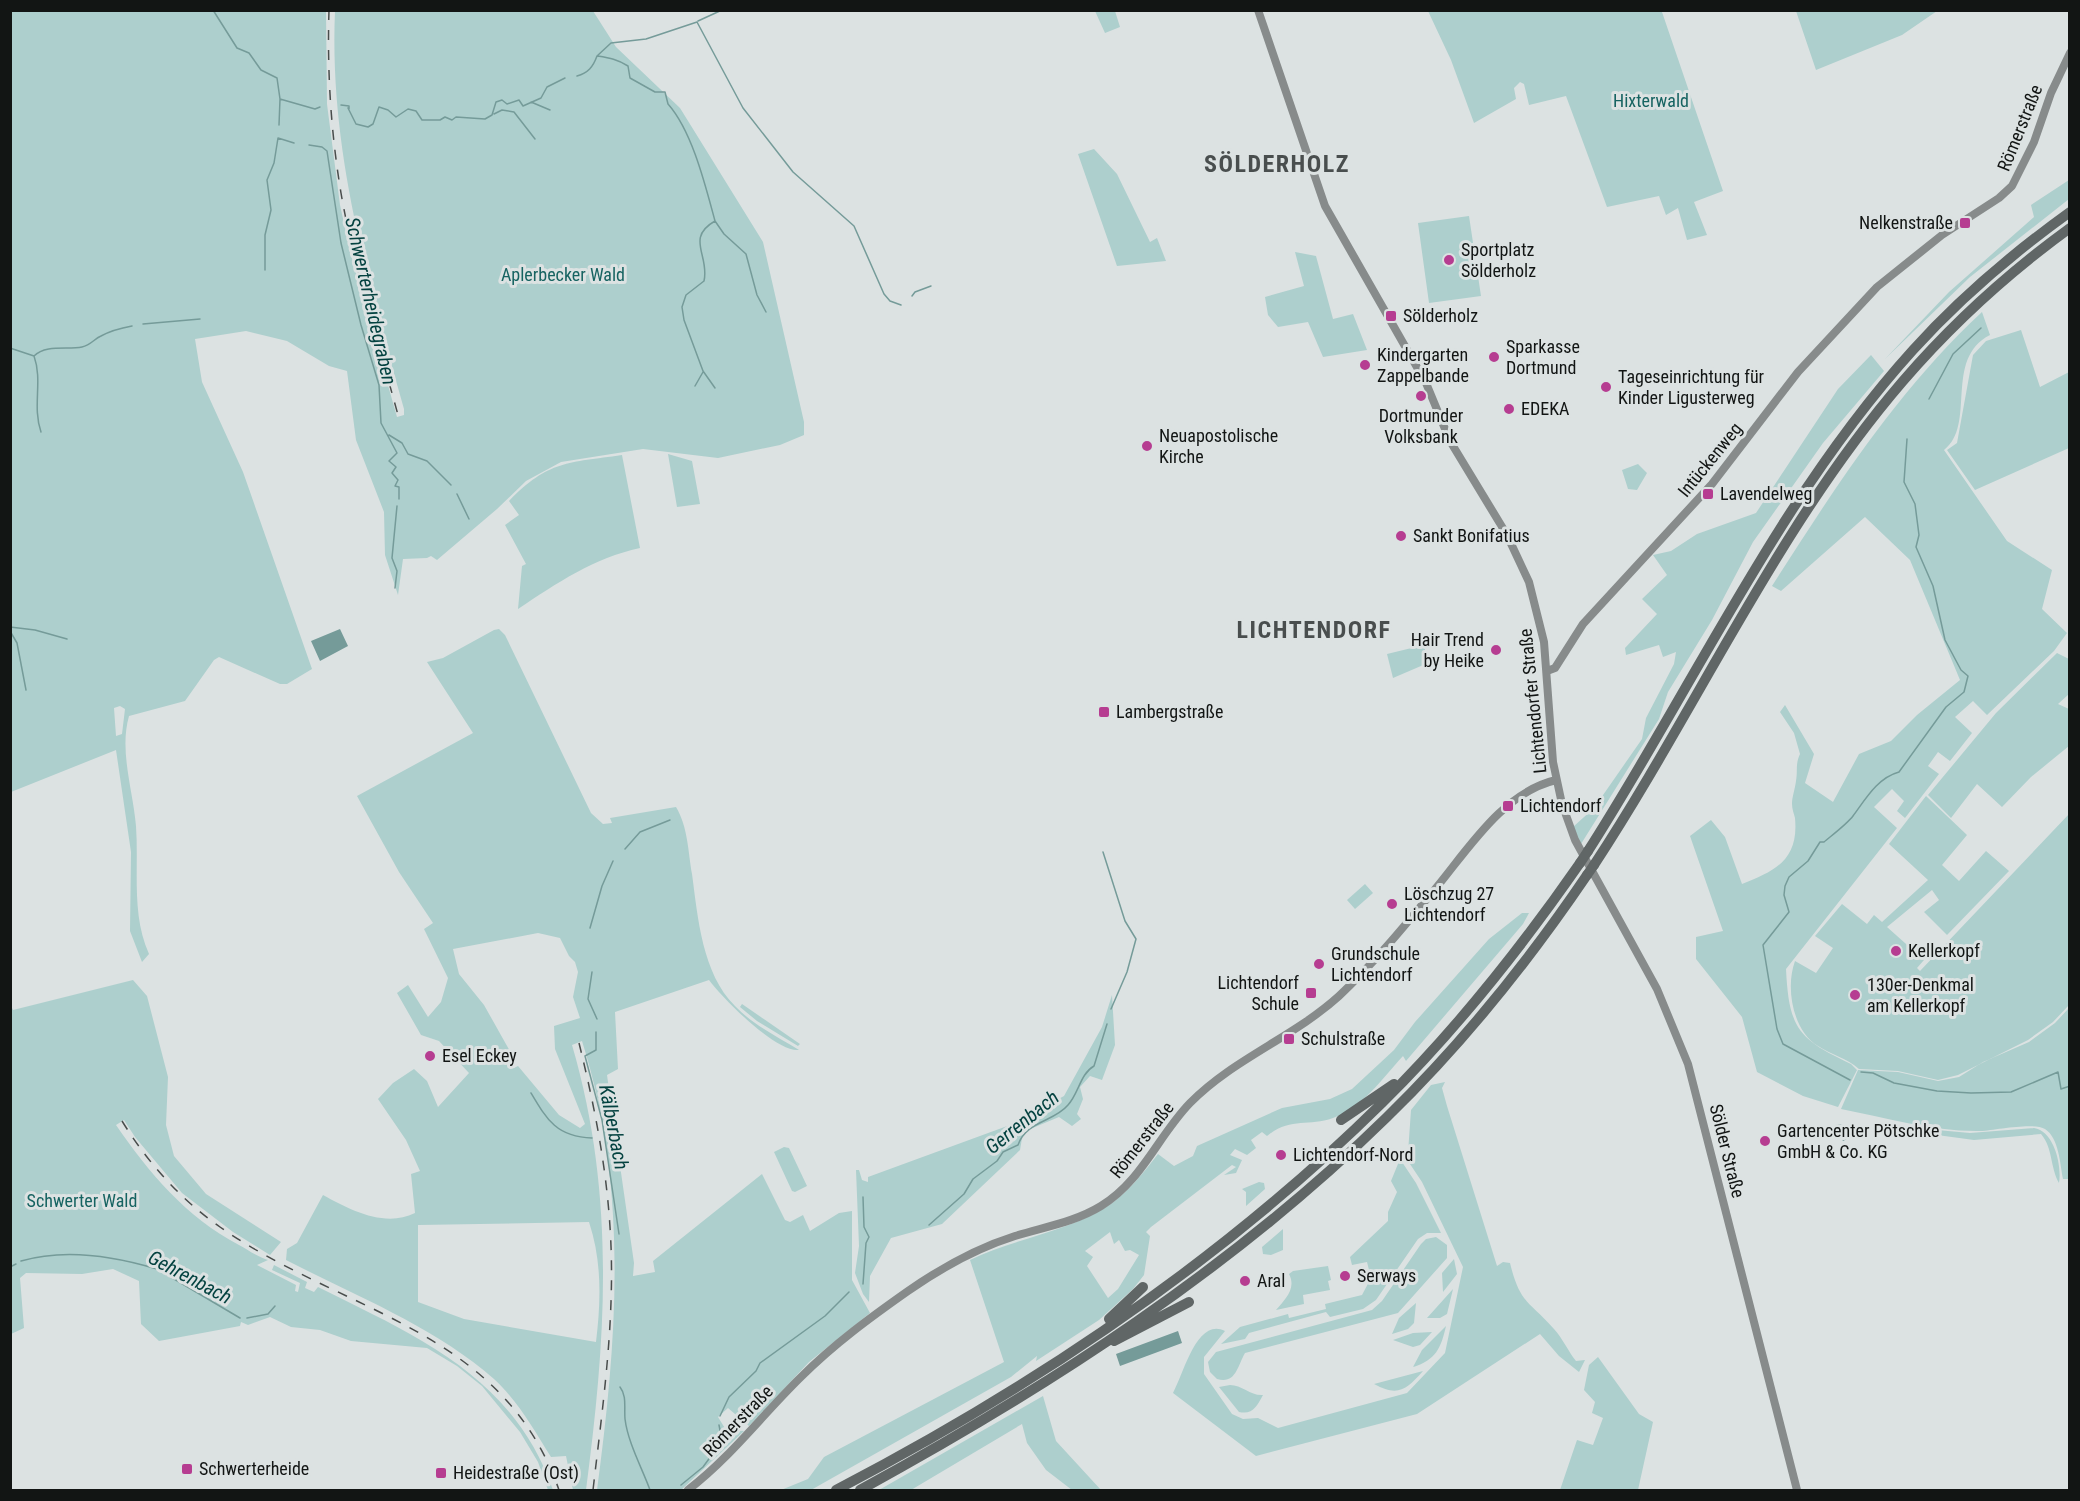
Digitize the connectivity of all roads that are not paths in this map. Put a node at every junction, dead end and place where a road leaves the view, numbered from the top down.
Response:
1 (1258, 10) edge
2 (2070, 53) edge
3 (2070, 212) edge
4 (1958, 225) joint
5 (2070, 228) edge
6 (1547, 671) junction
7 (1556, 780) junction
8 (1575, 840) joint
9 (1436, 1065) junction
10 (1407, 1076) junction
11 (1406, 1108) dead end
12 (1341, 1120) dead end
13 (1143, 1287) dead end
14 (1189, 1302) dead end
15 (1090, 1339) junction
16 (1100, 1347) junction
17 (688, 1491) edge
18 (836, 1491) edge
19 (860, 1491) edge
20 (1797, 1491) edge

1 - 6 street, Lichtendorfer Straße
2 - 4 street, Römerstraße
3 - 10 highway, bridge
4 - 6 street, Intückenweg
5 - 9 highway, bridge
6 - 7 street, Lichtendorfer Straße
7 - 8 street, Lichtendorfer Straße
7 - 17 street, Römerstraße
8 - 20 street, Sölder Straße
9 - 11 highway
9 - 16 highway
10 - 12 highway
10 - 15 highway
13 - 15 highway
14 - 16 highway
15 - 18 highway
16 - 19 highway

